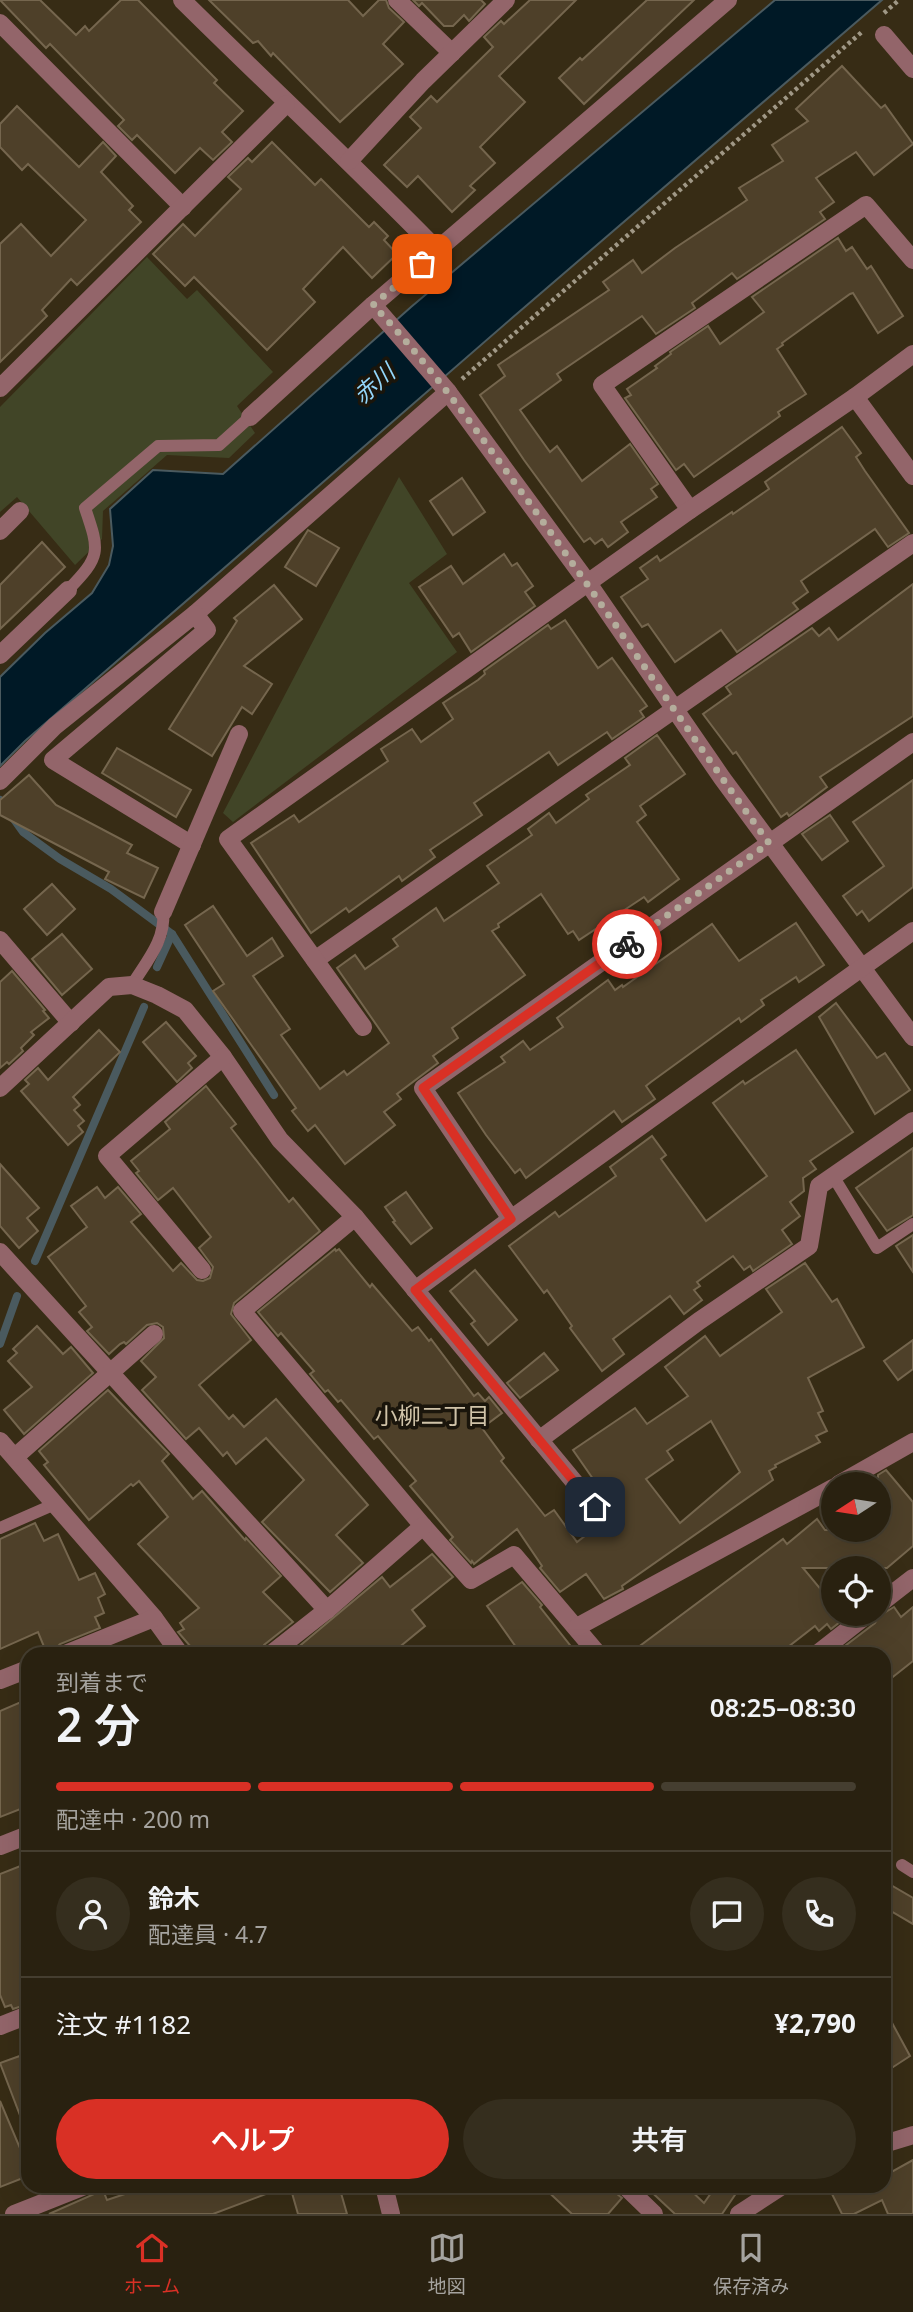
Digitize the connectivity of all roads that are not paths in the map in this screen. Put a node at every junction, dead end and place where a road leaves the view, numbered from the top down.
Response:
1 (182, 0) edge
2 (397, 0) edge
3 (506, 0) edge
4 (728, 0) edge
5 (0, 23) edge
6 (884, 35) dead end
7 (452, 53) junction
8 (913, 69) edge
9 (286, 104) junction
10 (349, 161) junction
11 (183, 207) junction
12 (438, 251) junction
13 (913, 260) edge
14 (373, 305) junction
15 (913, 354) edge
16 (0, 388) edge
17 (445, 389) junction
18 (855, 397) junction
19 (250, 417) joint
20 (913, 476) edge
21 (690, 510) junction
22 (20, 511) dead end
23 (0, 531) edge
24 (913, 543) edge
25 (588, 583) junction
26 (68, 590) joint
27 (195, 614) junction
28 (0, 655) edge
29 (675, 708) junction
30 (239, 734) dead end
31 (913, 741) edge
32 (0, 781) edge
33 (769, 843) junction
34 (192, 845) junction
35 (164, 917) joint
36 (913, 932) edge
37 (0, 940) edge
38 (315, 960) junction
39 (862, 968) junction
40 (132, 985) junction
41 (71, 1023) junction
42 (363, 1027) dead end
43 (913, 1037) edge
44 (223, 1057) junction
45 (0, 1088) edge
46 (913, 1121) edge
47 (833, 1176) junction
48 (355, 1217) junction
49 (511, 1219) junction
50 (913, 1224) edge
51 (0, 1252) edge
52 (202, 1270) dead end
53 (415, 1290) junction
54 (154, 1335) dead end
55 (111, 1373) junction
56 (539, 1440) junction
57 (0, 1441) edge
58 (913, 1442) edge
59 (15, 1457) junction
60 (860, 1472) edge
61 (821, 1495) edge
62 (55, 1504) junction
63 (595, 1507) dead end
64 (423, 1526) junction
65 (0, 1528) edge
66 (913, 1578) edge
67 (891, 1595) edge
68 (327, 1610) junction
69 (154, 1618) junction
70 (853, 1626) edge
71 (577, 1627) junction
72 (82, 1647) edge
73 (175, 1647) edge
74 (280, 1647) edge
75 (593, 1647) edge
76 (826, 1647) edge
77 (21, 1672) edge
78 (0, 1680) edge
79 (21, 1838) edge
80 (0, 1846) edge
81 (21, 2018) edge
82 (0, 2026) edge
83 (913, 2135) edge
84 (891, 2138) edge
85 (67, 2193) edge
86 (386, 2193) edge
87 (632, 2193) edge
88 (768, 2193) edge
89 (14, 2214) edge
90 (391, 2214) edge
91 (654, 2214) edge
92 (739, 2214) edge

1 - 9 street
2 - 7 street
3 - 7 street
4 - 12 street
5 - 11 street
6 - 8 street
7 - 10 street
9 - 10 street
9 - 11 street
10 - 12 street
11 - 16 street
12 - 14 street
13 - 21 street
14 - 17 street
14 - 19 street
15 - 18 street
17 - 25 street
17 - 27 street
18 - 20 street
18 - 21 street
19 - 26 lane
21 - 25 street
22 - 23 street
24 - 29 street
25 - 29 street
25 - 38 street
26 - 28 street
27 - 32 street
27 - 34 street
29 - 33 street
29 - 38 street
30 - 34 street
31 - 33 street
33 - 39 street
33 - 49 street
34 - 35 street
35 - 40 lane
36 - 39 street
37 - 41 street
38 - 42 street
39 - 43 street
39 - 49 street
40 - 41 street
40 - 44 street
41 - 45 street
44 - 48 street
44 - 52 street
46 - 47 street
47 - 50 lane
47 - 56 street
48 - 53 street
48 - 64 street
49 - 53 street
51 - 55 street
53 - 56 street
54 - 55 street
55 - 59 street
55 - 68 street
56 - 63 street
57 - 59 street
58 - 60 street
59 - 62 street
61 - 71 street
62 - 65 lane
62 - 69 street
64 - 68 street
64 - 71 street
66 - 67 street
68 - 74 street
69 - 72 street
69 - 73 street
70 - 76 street
71 - 75 street
77 - 78 street
79 - 80 street
81 - 82 street
83 - 84 street
85 - 89 street
86 - 90 street
87 - 91 street
88 - 92 street

